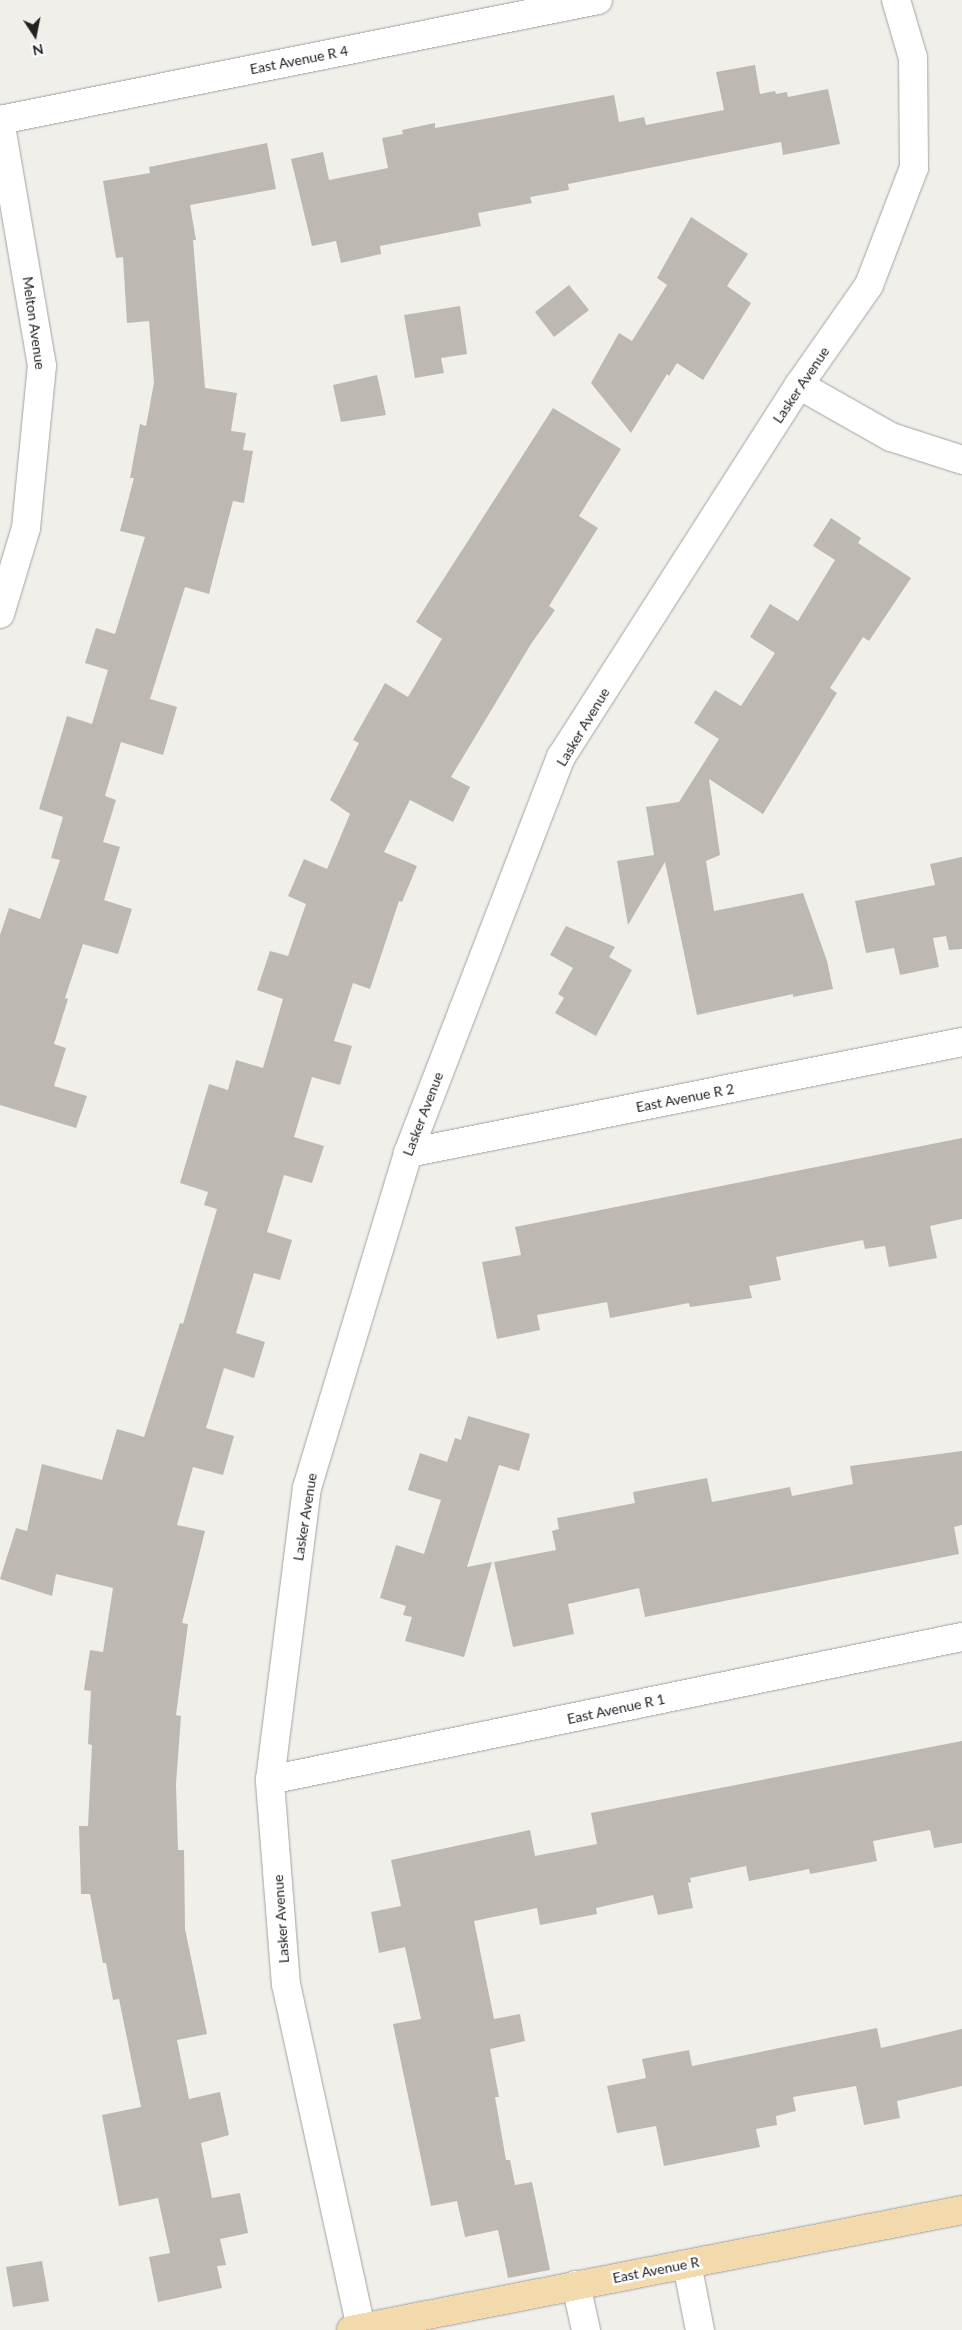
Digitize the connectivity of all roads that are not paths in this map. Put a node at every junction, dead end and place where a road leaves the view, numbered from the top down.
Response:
1 (598, 0) edge
2 (896, 0) edge
3 (0, 120) edge
4 (799, 385) junction
5 (962, 460) edge
6 (0, 614) edge
7 (962, 1042) edge
8 (408, 1153) junction
9 (962, 1637) edge
10 (270, 1780) junction
11 (962, 2210) edge
12 (687, 2264) junction
13 (576, 2285) junction
14 (356, 2329) edge
15 (586, 2330) edge
16 (700, 2330) edge

1 - 3 street, East Avenue R 4
2 - 4 street, Lasker Avenue
3 - 6 street, Melton Avenue
4 - 5 street
4 - 8 street, Lasker Avenue
7 - 8 street, East Avenue R 2
8 - 10 street, Lasker Avenue
9 - 10 street, East Avenue R 1
10 - 14 street, Lasker Avenue
11 - 12 main road, East Avenue R
12 - 13 main road, East Avenue R
12 - 16 street
13 - 14 main road, East Avenue R
13 - 15 street

